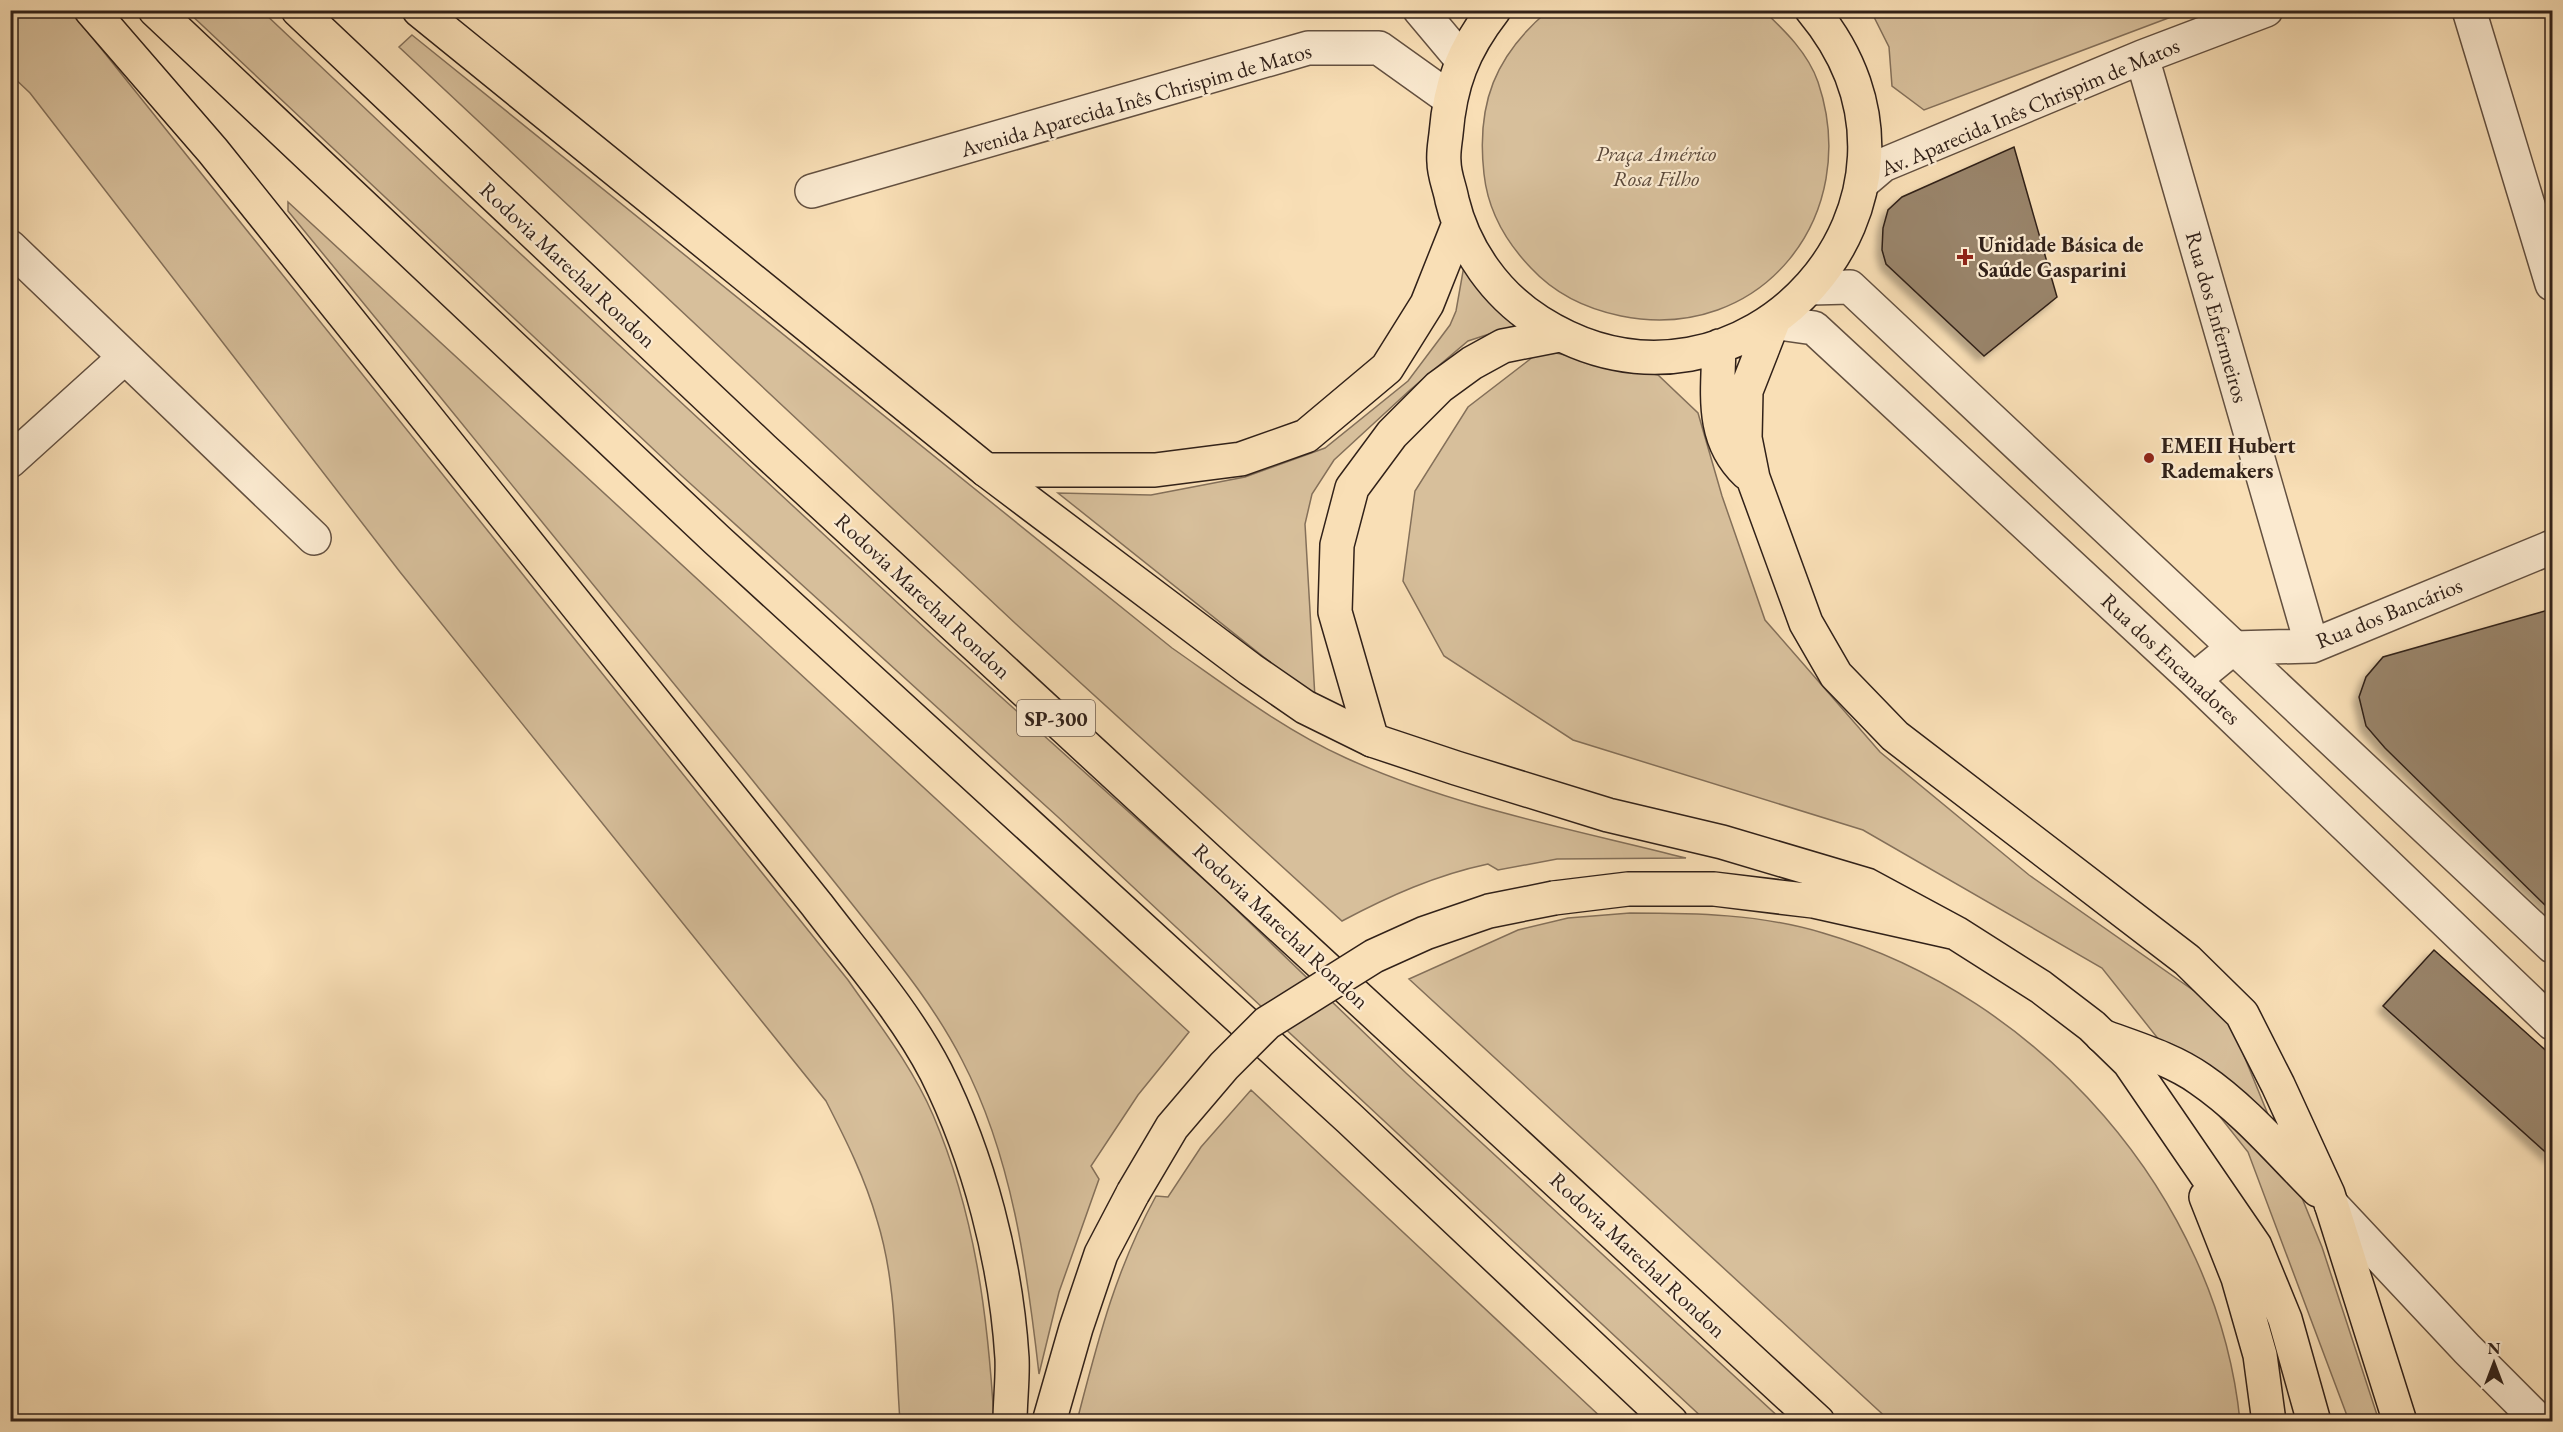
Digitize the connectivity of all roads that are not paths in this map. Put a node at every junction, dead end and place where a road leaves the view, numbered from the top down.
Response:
1 (91, 10) edge
2 (155, 10) edge
3 (298, 10) edge
4 (419, 10) edge
5 (1420, 10) edge
6 (1494, 10) edge
7 (1812, 10) edge
8 (2266, 10) edge
9 (2469, 10) edge
10 (2142, 57) junction
11 (1462, 60) junction
12 (1449, 98) junction
13 (1863, 182) junction
14 (812, 191) dead end
15 (1458, 226) junction
16 (10, 247) edge
17 (2553, 284) edge
18 (1811, 288) junction
19 (1773, 322) junction
20 (1559, 335) junction
21 (1719, 346) junction
22 (125, 357) junction
23 (10, 461) edge
24 (986, 470) junction
25 (1753, 478) junction
26 (314, 538) dead end
27 (2553, 547) edge
28 (2312, 646) junction
29 (2234, 648) junction
30 (2194, 680) junction
31 (1372, 740) junction
32 (1956, 933) junction
33 (2553, 946) edge
34 (2553, 1023) edge
35 (2102, 1036) junction
36 (2186, 1148) junction
37 (2331, 1204) junction
38 (1010, 1422) edge
39 (1049, 1422) edge
40 (1671, 1422) edge
41 (1818, 1422) edge
42 (2269, 1422) edge
43 (2314, 1422) edge
44 (2400, 1422) edge
45 (2540, 1422) edge

1 - 38 main road
2 - 40 main road
3 - 41 main road, Rodovia Marechal Rondon / SP-300
4 - 24 main road
5 - 11 street
6 - 11 main road
7 - 13 main road
8 - 10 street, Av. Aparecida Inês Chrispim de Matos
9 - 17 street
10 - 13 street, Av. Aparecida Inês Chrispim de Matos
10 - 28 street, Rua dos Enfermeiros
11 - 12 main road
12 - 14 street, Avenida Aparecida Inês Chrispim de Matos
12 - 15 main road
13 - 18 main road
15 - 20 main road
15 - 24 main road
16 - 22 street
18 - 19 main road
18 - 29 street
19 - 21 main road
19 - 25 main road
19 - 30 street, Rua dos Encanadores
20 - 21 main road
20 - 31 main road
21 - 25 main road
22 - 23 street
22 - 26 street
24 - 31 main road
25 - 37 main road
27 - 28 street, Rua dos Bancários
28 - 29 street, Rua dos Bancários
29 - 30 street
29 - 33 street
30 - 34 street, Rua dos Encanadores
31 - 32 main road
32 - 35 main road
32 - 39 main road, bridge
35 - 36 main road
35 - 37 main road
36 - 42 main road
36 - 43 main road
37 - 44 main road
37 - 45 street

